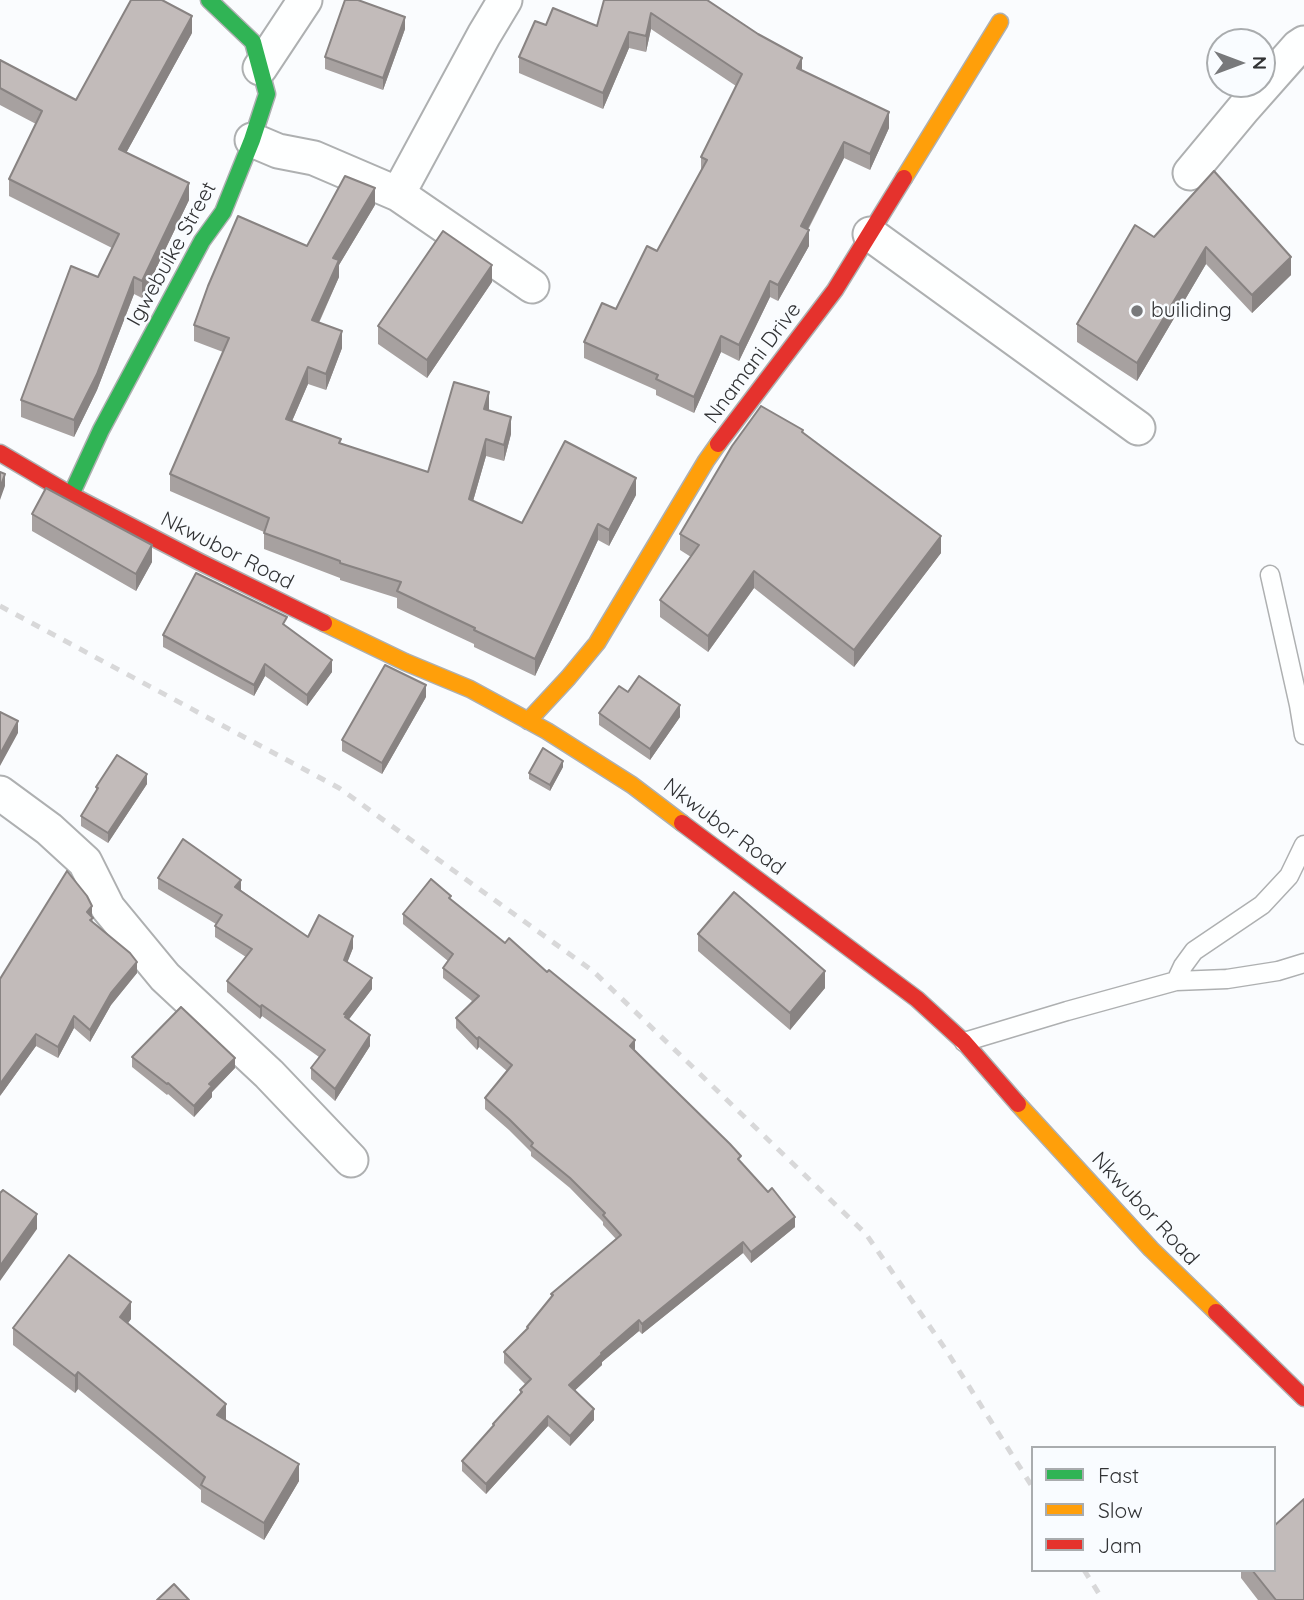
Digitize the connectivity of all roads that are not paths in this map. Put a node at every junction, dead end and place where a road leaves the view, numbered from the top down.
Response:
1 (209, 0) edge
2 (305, 0) edge
3 (505, 0) edge
4 (1000, 22) dead end
5 (1304, 43) edge
6 (260, 68) junction
7 (252, 140) junction
8 (1190, 173) dead end
9 (398, 194) junction
10 (870, 234) junction
11 (531, 286) dead end
12 (1138, 428) dead end
13 (0, 453) edge
14 (71, 495) junction
15 (1270, 575) dead end
16 (528, 721) junction
17 (1304, 735) edge
18 (0, 793) edge
19 (1304, 845) edge
20 (1304, 963) edge
21 (1177, 981) junction
22 (964, 1042) junction
23 (351, 1160) dead end
24 (1304, 1398) edge

1 - 6 street, Igwebuike Street
2 - 6 street
3 - 9 street
4 - 10 street, Nnamani Drive
5 - 8 street
6 - 7 street, Igwebuike Street
7 - 9 street
7 - 14 street, Igwebuike Street
9 - 11 street
10 - 12 street
10 - 16 street, Nnamani Drive
13 - 14 street, Nkwubor Road
14 - 16 street, Nkwubor Road
15 - 17 lane
16 - 22 street, Nkwubor Road
18 - 23 street
19 - 21 lane
20 - 21 lane
21 - 22 lane
22 - 24 street, Nkwubor Road

